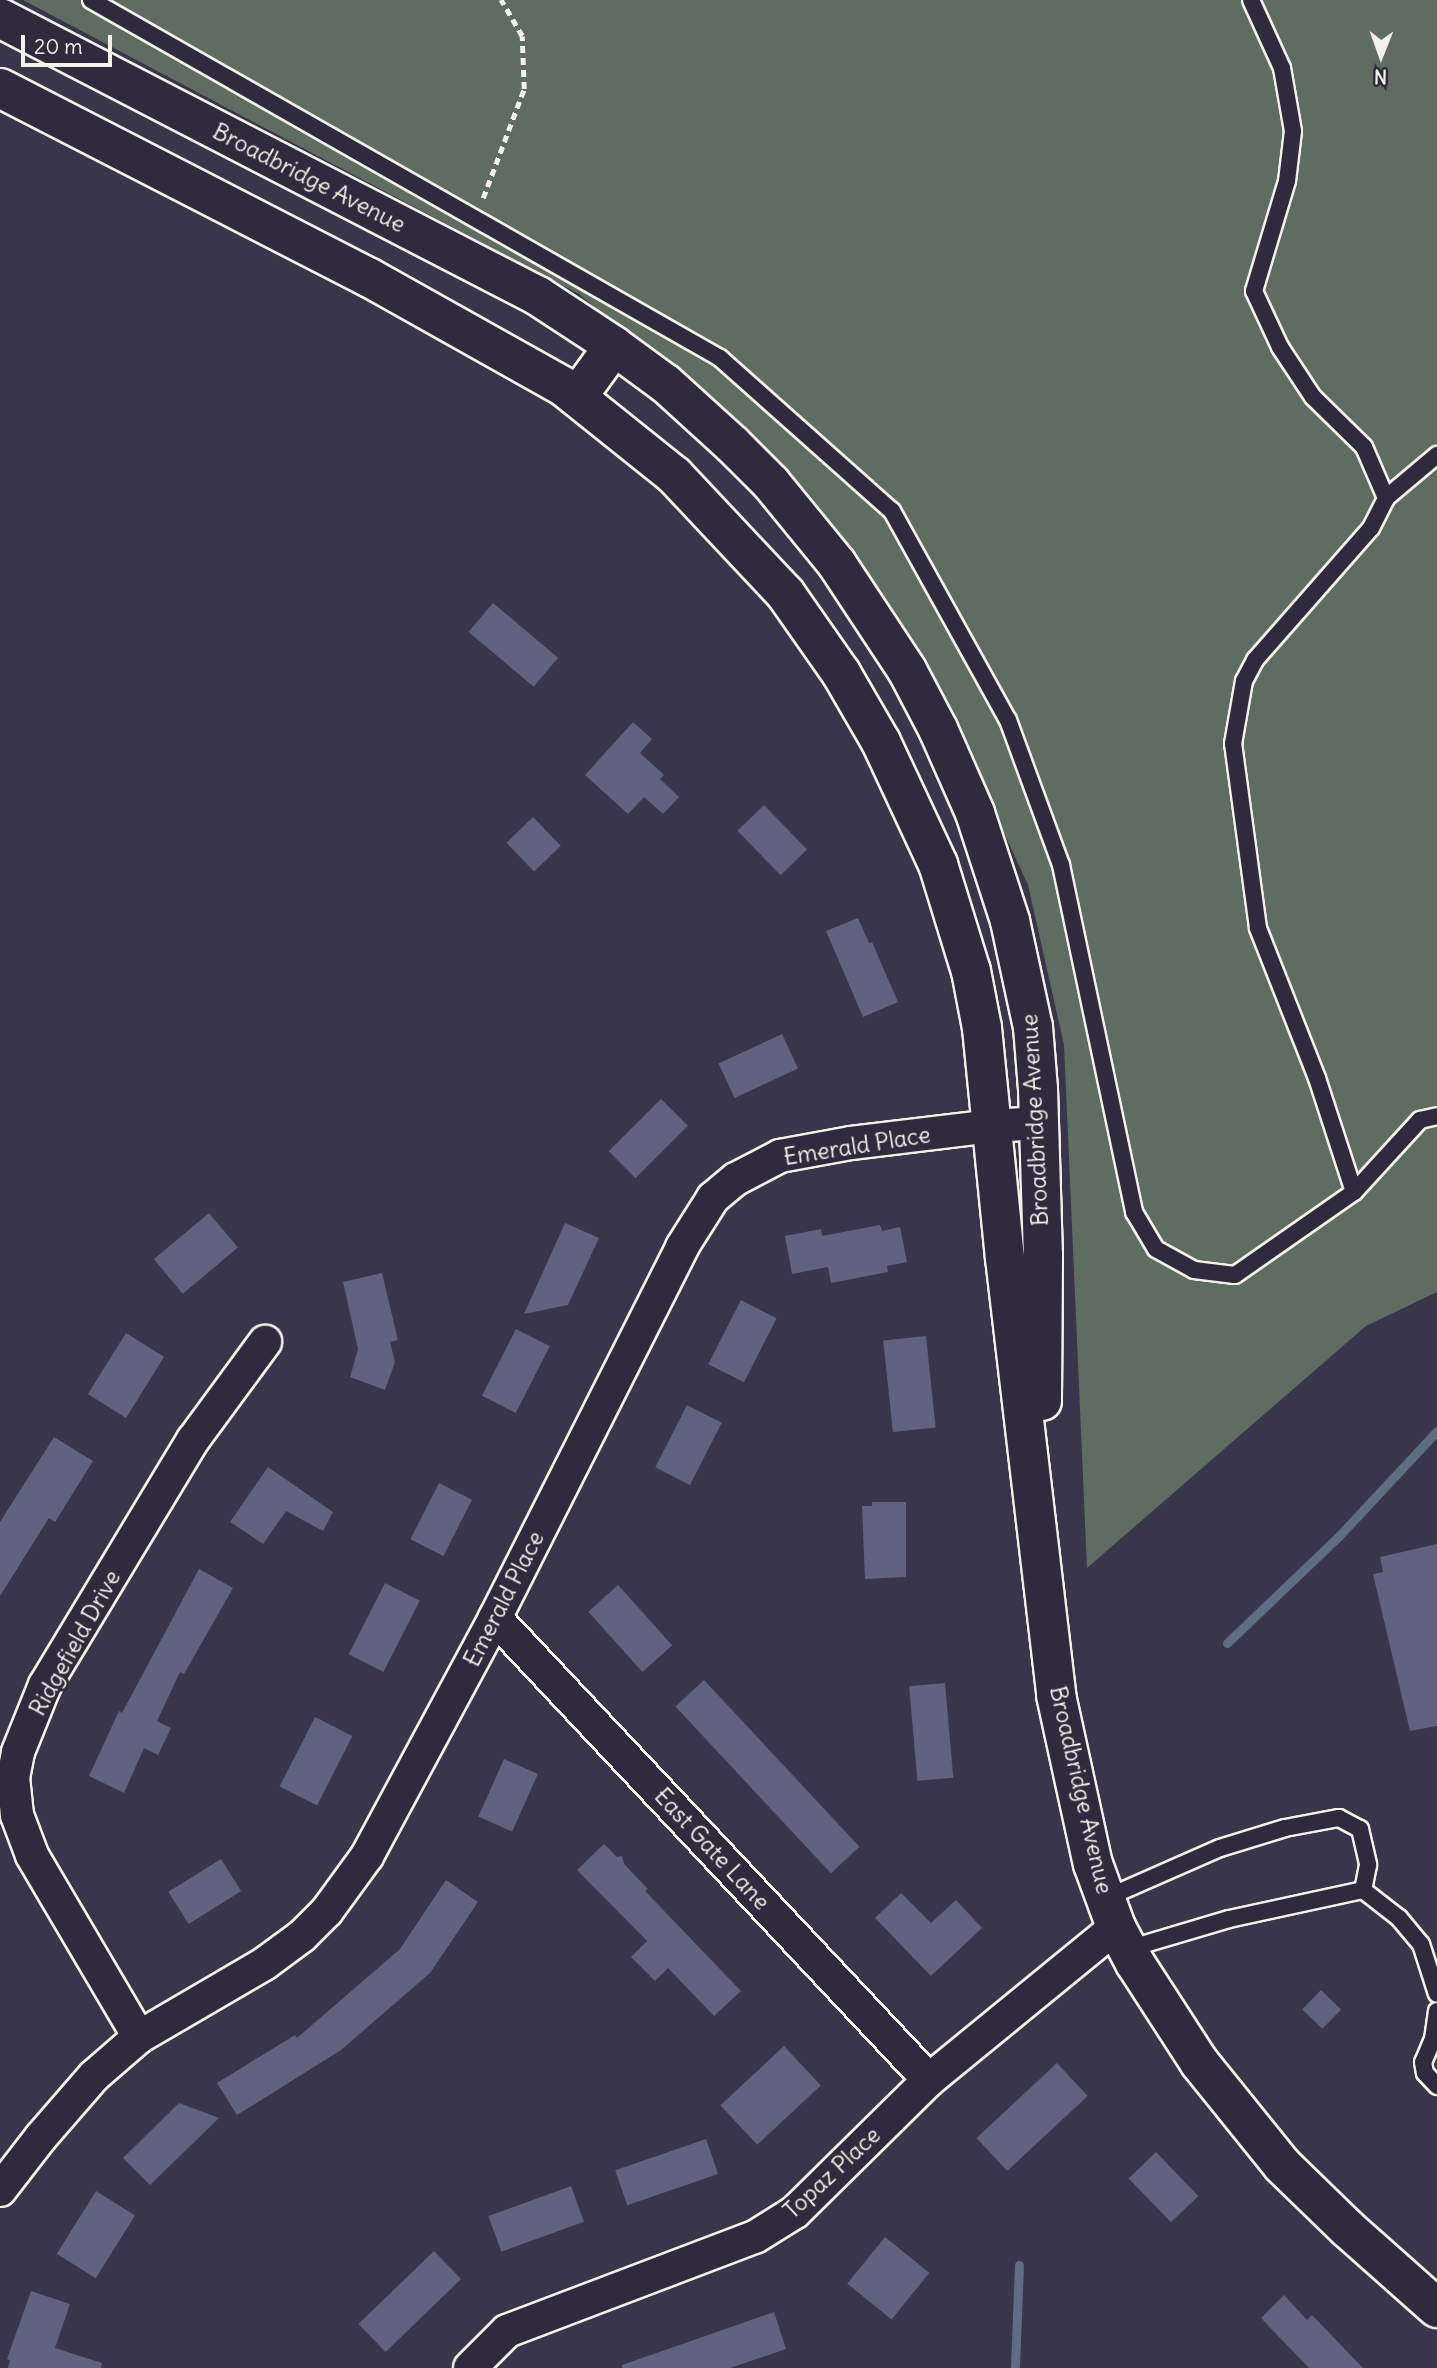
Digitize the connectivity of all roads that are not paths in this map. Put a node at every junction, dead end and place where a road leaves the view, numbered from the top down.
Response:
1 (91, 0) edge
2 (1251, 0) edge
3 (0, 18) edge
4 (0, 88) edge
5 (614, 346) junction
6 (577, 397) junction
7 (1437, 455) edge
8 (1386, 498) junction
9 (1437, 1116) edge
10 (1040, 1123) junction
11 (991, 1126) junction
12 (1354, 1192) junction
13 (265, 1342) dead end
14 (1041, 1571) junction
15 (495, 1618) junction
16 (1363, 1889) junction
17 (1116, 1925) junction
18 (1437, 1994) edge
19 (1437, 2011) edge
20 (139, 2037) junction
21 (929, 2080) junction
22 (1437, 2086) edge
23 (0, 2190) edge
24 (1437, 2308) edge
25 (470, 2368) edge

1 - 12 lane
2 - 8 lane
3 - 5 main road, Broadbridge Avenue
4 - 6 main road, Broadbridge Avenue
5 - 6 main road
5 - 10 main road, Broadbridge Avenue
6 - 11 main road, Broadbridge Avenue
7 - 8 lane
8 - 12 lane
9 - 12 lane
10 - 11 street, Emerald Place
10 - 14 main road, Broadbridge Avenue
11 - 14 main road, Broadbridge Avenue
11 - 15 street, Emerald Place
13 - 20 street, Ridgefield Drive
14 - 17 main road, Broadbridge Avenue
15 - 20 street, Emerald Place
15 - 21 street, East Gate Lane
16 - 17 lane
16 - 17 lane
16 - 18 lane
17 - 21 street, Topaz Place
17 - 24 main road, Broadbridge Avenue
19 - 22 lane
20 - 23 street, Emerald Place
21 - 25 street, Topaz Place

